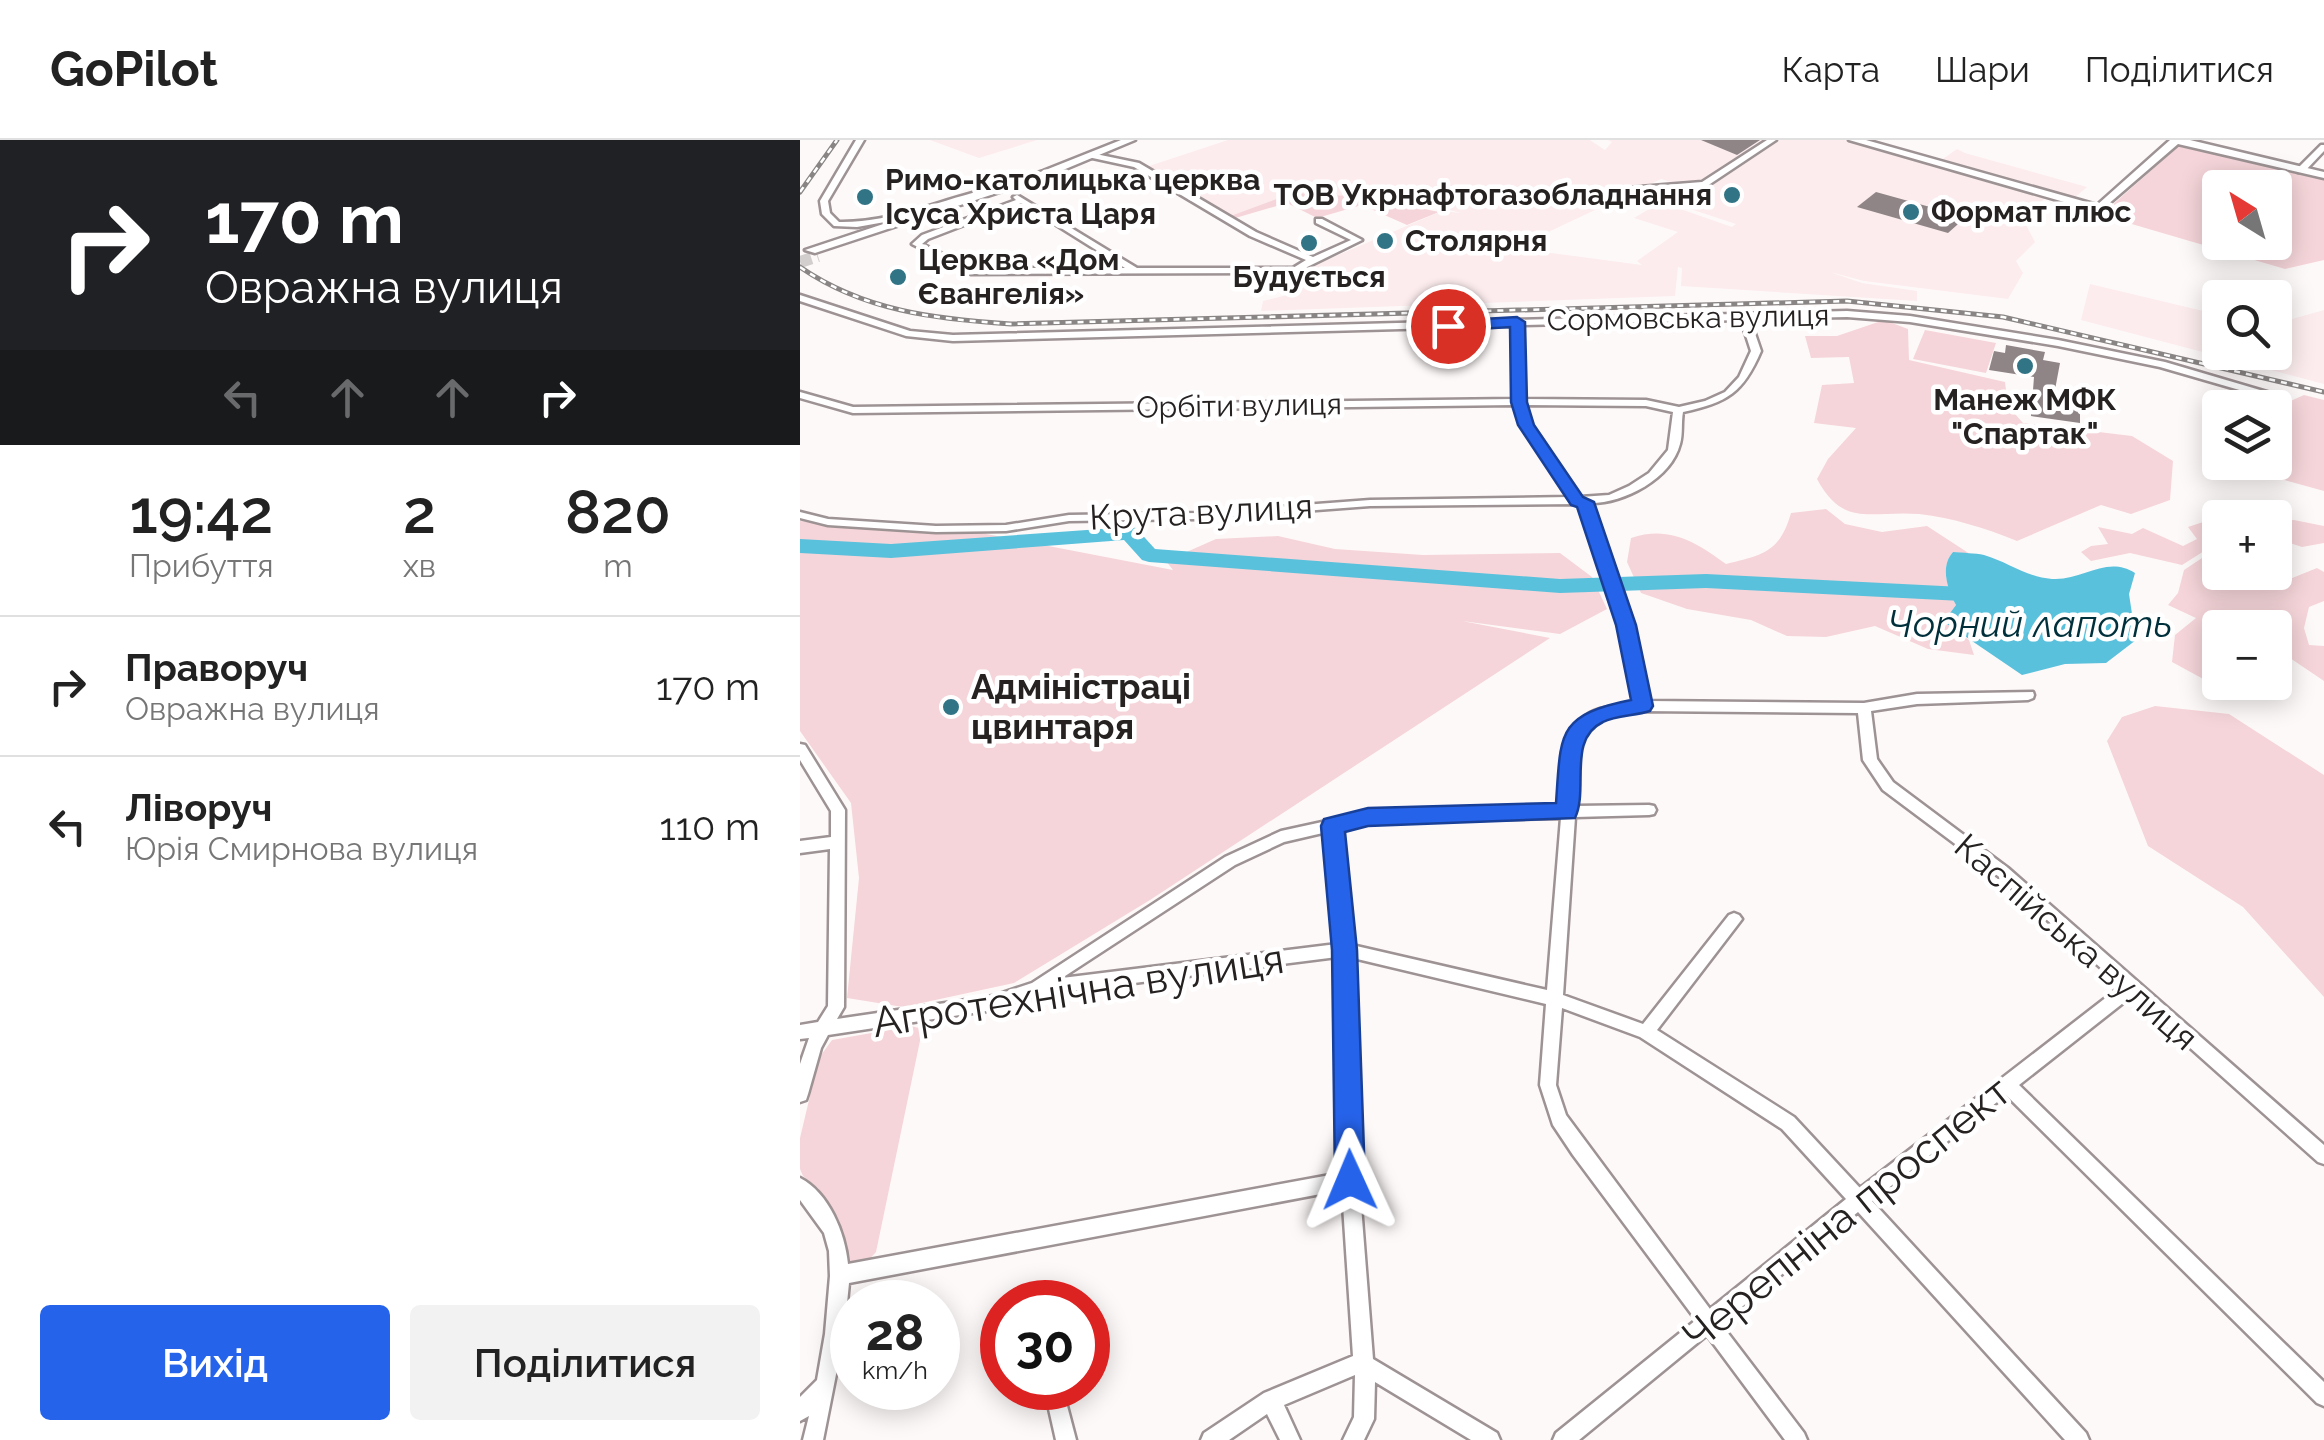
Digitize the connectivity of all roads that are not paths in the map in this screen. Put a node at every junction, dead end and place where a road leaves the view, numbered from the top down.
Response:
1 (860, 140) edge
2 (1130, 140) edge
3 (1772, 140) edge
4 (1854, 140) edge
5 (2176, 140) edge
6 (2324, 147) edge
7 (1090, 155) junction
8 (2300, 170) junction
9 (2324, 176) edge
10 (1627, 190) dead end
11 (1008, 195) junction
12 (1320, 222) dead end
13 (814, 253) tunnel mouth
14 (1312, 260) junction
15 (1135, 270) junction
16 (800, 298) edge
17 (1744, 316) junction
18 (1517, 322) junction
19 (2248, 390) edge
20 (800, 394) edge
21 (1519, 402) junction
22 (1679, 410) junction
23 (1581, 502) junction
24 (800, 515) edge
25 (2028, 695) dead end
26 (1650, 706) junction
27 (1864, 708) junction
28 (800, 749) edge
29 (1648, 810) dead end
30 (1567, 811) junction
31 (1333, 826) junction
32 (838, 842) junction
33 (800, 847) edge
34 (1734, 919) dead end
35 (1345, 950) junction
36 (2130, 987) junction
37 (1033, 989) junction
38 (1552, 998) junction
39 (826, 1029) junction
40 (800, 1032) edge
41 (1646, 1032) junction
42 (2007, 1084) junction
43 (800, 1094) edge
44 (2324, 1156) edge
45 (1350, 1180) junction
46 (800, 1187) edge
47 (1860, 1199) junction
48 (840, 1276) junction
49 (1710, 1321) junction
50 (1361, 1363) junction
51 (826, 1384) junction
52 (2324, 1396) edge
53 (1271, 1400) junction
54 (1059, 1410) dead end
55 (800, 1411) edge
56 (813, 1440) edge
57 (1066, 1440) edge
58 (1211, 1440) edge
59 (1290, 1440) edge
60 (1353, 1440) edge
61 (1490, 1440) edge
62 (1563, 1440) edge
63 (1797, 1440) edge
64 (2079, 1440) edge

1 - 11 street
2 - 7 street
3 - 10 street
4 - 5 street
5 - 8 street
6 - 8 street
7 - 11 street
7 - 14 street
8 - 9 street
11 - 13 street
11 - 15 street
11 - 15 street
12 - 14 street
14 - 15 street
16 - 18 street, Сормовська вулиця
17 - 18 street, Сормовська вулиця
17 - 19 street, Сормовська вулиця
17 - 22 street
18 - 21 street
20 - 21 street, Орбіти вулиця
21 - 22 street, Орбіти вулиця
21 - 23 street
22 - 23 street, Крута вулиця
23 - 24 street, Крута вулиця
23 - 26 street
25 - 27 street
26 - 27 street
26 - 30 street
27 - 36 street, Каспійська вулиця
28 - 32 street
29 - 30 street
30 - 31 street
30 - 38 street
31 - 35 street
31 - 37 street
32 - 33 street
32 - 39 street
34 - 41 street
35 - 37 street, Агротехнічна вулиця
35 - 38 street, Агротехнічна вулиця
35 - 45 street
36 - 42 street, Черепніна проспект
36 - 44 street, Каспійська вулиця
37 - 39 street, Агротехнічна вулиця
38 - 41 street, Агротехнічна вулиця
38 - 49 street
39 - 40 street, Агротехнічна вулиця
39 - 43 street
41 - 47 street, Агротехнічна вулиця
42 - 47 street, Черепніна проспект
42 - 52 street
45 - 48 street
45 - 50 street
46 - 48 street
47 - 49 street, Черепніна проспект
47 - 64 street, Агротехнічна вулиця
48 - 51 street
49 - 62 street, Черепніна проспект
49 - 63 street
50 - 53 street
50 - 60 street
50 - 61 street
51 - 55 street
51 - 56 street
53 - 58 street
53 - 59 street
54 - 57 street

